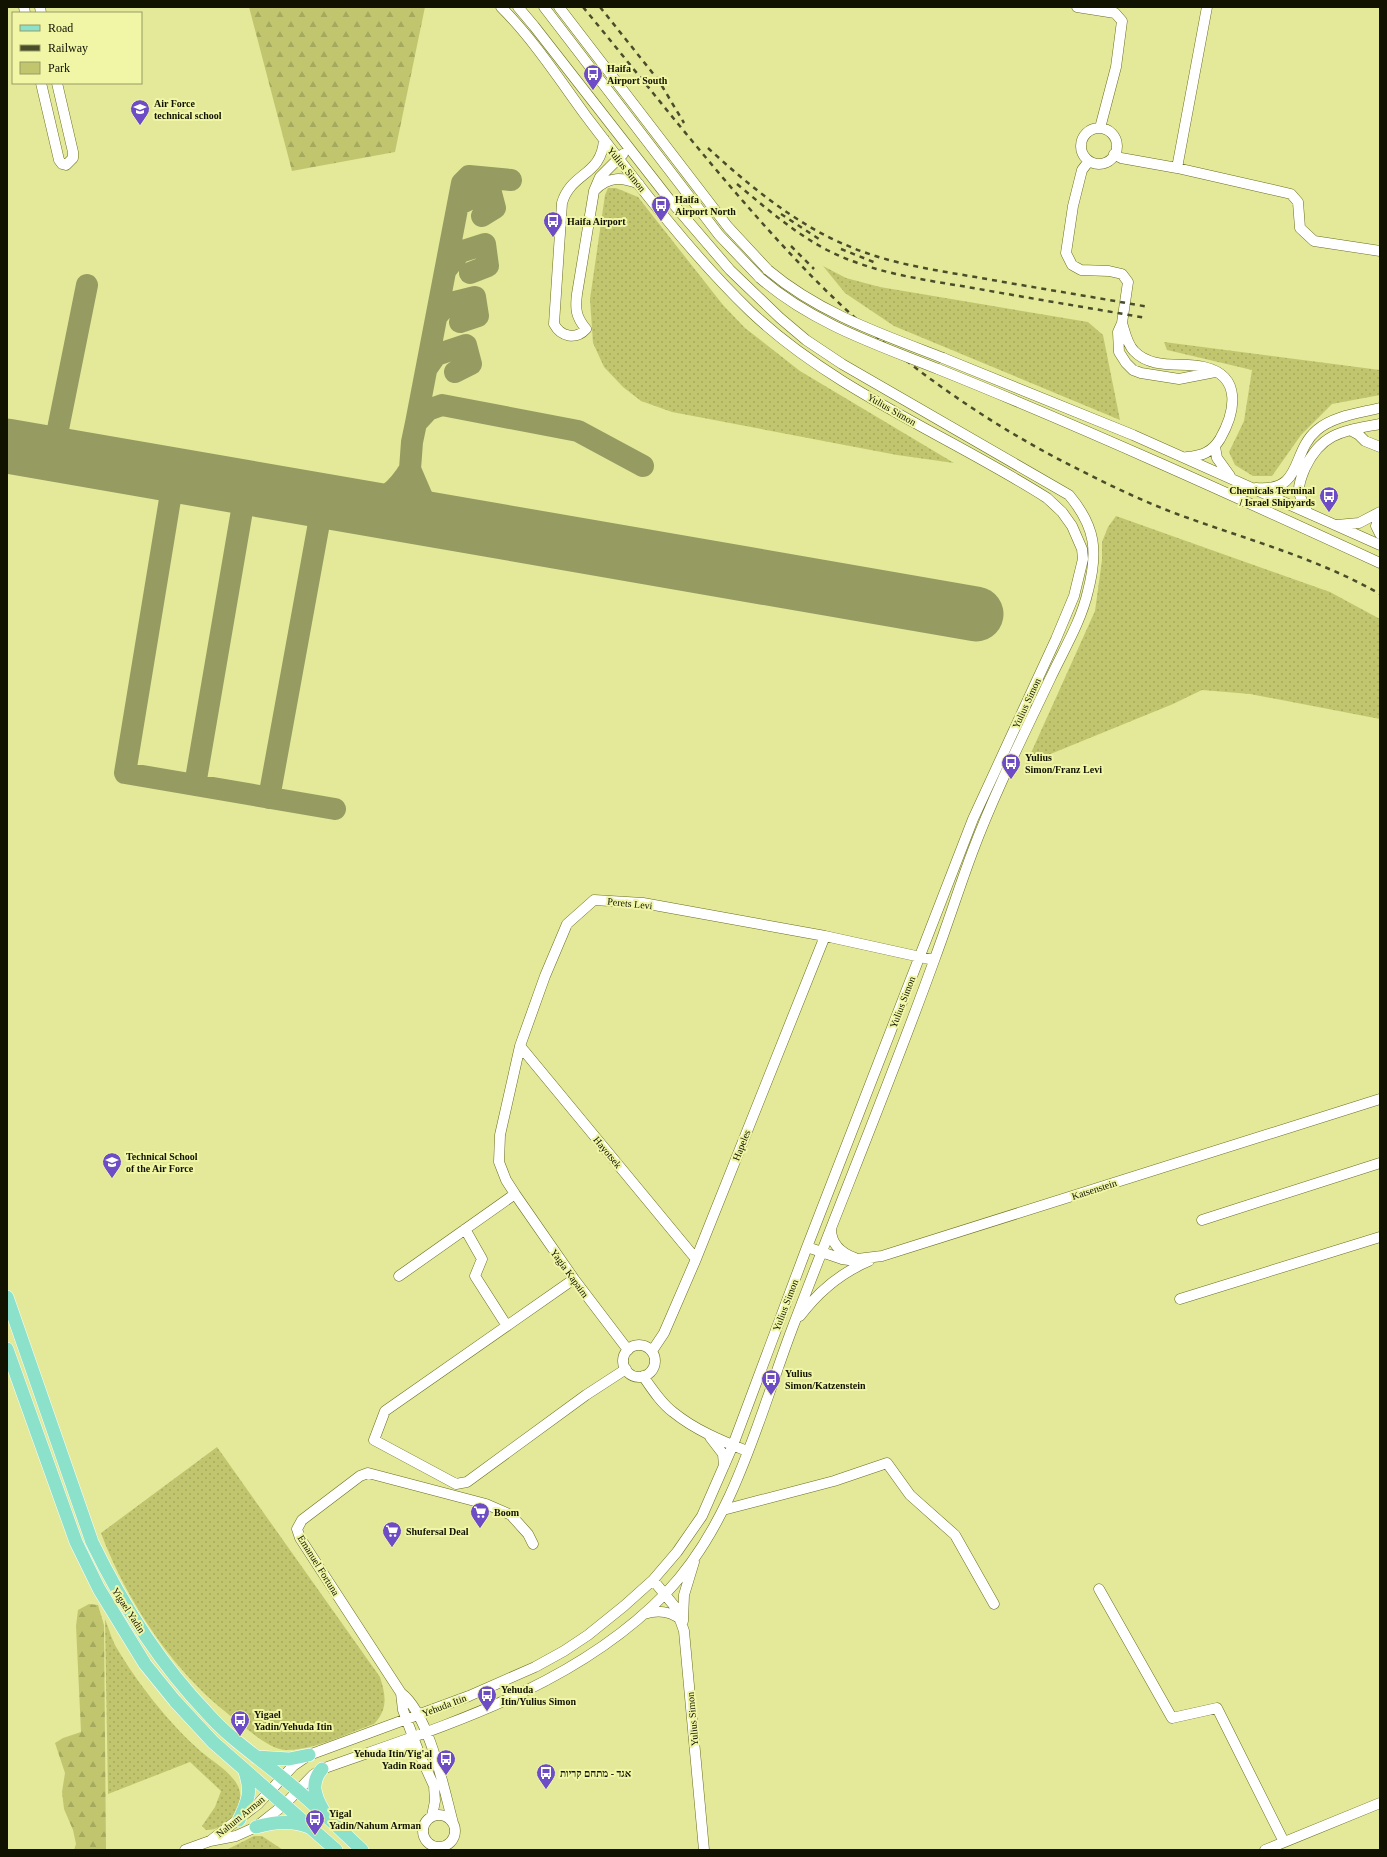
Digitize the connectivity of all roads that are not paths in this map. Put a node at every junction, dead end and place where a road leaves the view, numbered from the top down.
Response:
1 (501, 7) edge
2 (518, 7) edge
3 (544, 7) edge
4 (559, 7) edge
5 (1077, 7) edge
6 (1207, 7) edge
7 (41, 84) edge
8 (57, 84) edge
9 (1100, 128) junction
10 (604, 139) junction
11 (627, 145) junction
12 (1114, 154) junction
13 (619, 159) junction
14 (1089, 161) junction
15 (1178, 168) junction
16 (640, 185) junction
17 (594, 192) junction
18 (1380, 251) edge
19 (1122, 323) junction
20 (1215, 372) junction
21 (1380, 408) edge
22 (1378, 424) edge
23 (1350, 430) junction
24 (1375, 445) edge
25 (1215, 447) junction
26 (1185, 457) junction
27 (1233, 479) junction
28 (1250, 487) junction
29 (1380, 513) edge
30 (1308, 514) junction
31 (1334, 525) junction
32 (1380, 534) edge
33 (1380, 545) edge
34 (1380, 563) edge
35 (928, 932) junction
36 (825, 936) junction
37 (896, 951) junction
38 (919, 956) junction
39 (934, 960) junction
40 (913, 974) junction
41 (520, 1046) junction
42 (1380, 1099) edge
43 (1380, 1163) edge
44 (515, 1194) junction
45 (1202, 1220) dead end
46 (831, 1227) junction
47 (465, 1229) junction
48 (1380, 1237) edge
49 (807, 1247) junction
50 (822, 1252) junction
51 (882, 1256) junction
52 (696, 1258) junction
53 (858, 1259) junction
54 (399, 1276) dead end
55 (574, 1279) junction
56 (7, 1297) edge
57 (1180, 1299) dead end
58 (507, 1326) junction
59 (793, 1326) junction
60 (7, 1349) edge
61 (628, 1350) junction
62 (652, 1351) junction
63 (626, 1369) junction
64 (643, 1376) junction
65 (708, 1434) junction
66 (733, 1445) junction
67 (747, 1451) junction
68 (724, 1466) junction
69 (723, 1510) junction
70 (533, 1544) dead end
71 (698, 1551) junction
72 (653, 1580) junction
73 (1099, 1589) dead end
74 (666, 1593) junction
75 (994, 1604) dead end
76 (636, 1620) junction
77 (681, 1620) junction
78 (684, 1631) junction
79 (401, 1693) junction
80 (418, 1715) junction
81 (407, 1719) junction
82 (425, 1732) junction
83 (414, 1736) junction
84 (389, 1745) junction
85 (419, 1753) junction
86 (310, 1755) junction
87 (256, 1757) junction
88 (244, 1769) junction
89 (322, 1769) junction
90 (283, 1778) junction
91 (298, 1790) junction
92 (270, 1791) junction
93 (1380, 1803) edge
94 (285, 1804) junction
95 (325, 1815) junction
96 (432, 1816) junction
97 (239, 1820) junction
98 (452, 1823) junction
99 (256, 1827) junction
100 (315, 1830) junction
101 (1284, 1842) junction
102 (207, 1845) edge
103 (185, 1850) edge
104 (336, 1850) edge
105 (362, 1850) edge
106 (704, 1850) edge
107 (1265, 1850) edge

1 - 10 street, Yulius Simon
2 - 11 street, Yulius Simon
3 - 34 street, bridge
4 - 26 street, bridge
5 - 9 street
6 - 15 street
7 - 8 street
9 - 12 street
9 - 14 street
10 - 13 street, Yulius Simon
10 - 17 street
11 - 13 street
11 - 39 street, Yulius Simon
12 - 14 street
12 - 15 street
13 - 16 street, Yulius Simon
13 - 17 street
14 - 19 street
15 - 18 street
16 - 17 street
16 - 35 street, Yulius Simon
19 - 20 street
19 - 20 street
20 - 25 street
21 - 28 street
22 - 23 street
22 - 24 street
23 - 24 street
23 - 30 street
25 - 26 street
25 - 27 street
26 - 27 street
27 - 28 street
28 - 30 street
29 - 31 street
29 - 32 street
30 - 31 street
31 - 33 street
35 - 37 street
35 - 38 street, Yulius Simon
36 - 37 street, Perets Levi
36 - 41 street, Perets Levi
36 - 52 street, Hapeles
37 - 38 street, Perets Levi
37 - 40 street
38 - 39 street, Perets Levi
38 - 40 street, Yulius Simon
39 - 46 street, Yulius Simon
40 - 49 street, Yulius Simon
41 - 44 street, Perets Levi
41 - 52 street, Hayotsek
42 - 51 street, Katsenstein
43 - 45 street
44 - 47 street
44 - 55 street, Yagia Kapaim
46 - 50 street, Yulius Simon
46 - 53 street
47 - 54 street
47 - 58 street
48 - 57 street
49 - 50 street, Katsenstein
49 - 66 street, Yulius Simon
50 - 53 street, Katsenstein
50 - 59 street, Yulius Simon
51 - 53 street, Katsenstein
51 - 59 street
52 - 62 street, Hapeles
55 - 58 street
55 - 61 street, Yagia Kapaim
56 - 87 main road, Yigael Yadin
58 - 63 street
59 - 67 street, Yulius Simon
60 - 88 main road, Yigael Yadin
61 - 62 street
61 - 63 street
62 - 64 street
63 - 64 street
64 - 65 street
65 - 66 street
65 - 68 street
66 - 67 street
66 - 68 street, Yulius Simon
67 - 69 street, Yulius Simon
68 - 72 street, Yulius Simon
69 - 71 street, Yulius Simon
69 - 75 street
70 - 79 street, Emanuel Fortuna
71 - 74 street, Yulius Simon
71 - 78 street
72 - 74 street, Yulius Simon
72 - 80 street, Yehuda Itin
73 - 101 street
74 - 76 street, Yehuda Itin
74 - 77 street, Yulius Simon
76 - 77 street
76 - 82 street, Yehuda Itin
77 - 78 street, Yulius Simon
78 - 106 street, Yulius Simon
79 - 80 street, Emanuel Fortuna
79 - 81 street, Emanuel Fortuna
80 - 81 street, Yehuda Itin
80 - 82 street, Emanuel Fortuna
81 - 83 street, Emanuel Fortuna
81 - 86 street, Yehuda Itin
82 - 83 street, Yehuda Itin
82 - 98 street, Emanuel Fortuna
83 - 84 street, Yehuda Itin
83 - 85 street, Emanuel Fortuna
84 - 85 street
84 - 89 street, Yehuda Itin
85 - 96 street, Emanuel Fortuna
86 - 87 main road
86 - 90 street, Yehuda Itin
87 - 90 main road, Yigael Yadin
88 - 92 main road, Yigael Yadin
88 - 97 main road
89 - 91 street, Yehuda Itin
89 - 95 main road
90 - 91 main road, Yigael Yadin
90 - 92 street, Yehuda Itin
91 - 94 street, Yehuda Itin
91 - 95 main road, Yigael Yadin
92 - 94 main road, Yigael Yadin
92 - 97 street, Nahum Arman
93 - 101 street
94 - 99 street, Nahum Arman
94 - 100 main road, Yigael Yadin
95 - 105 main road, Yigael Yadin
96 - 98 street
96 - 98 street
97 - 102 street, Nahum Arman
99 - 100 main road
99 - 102 street, Nahum Arman
100 - 104 main road, Yigael Yadin
101 - 107 street
102 - 103 street, Nahum Arman

